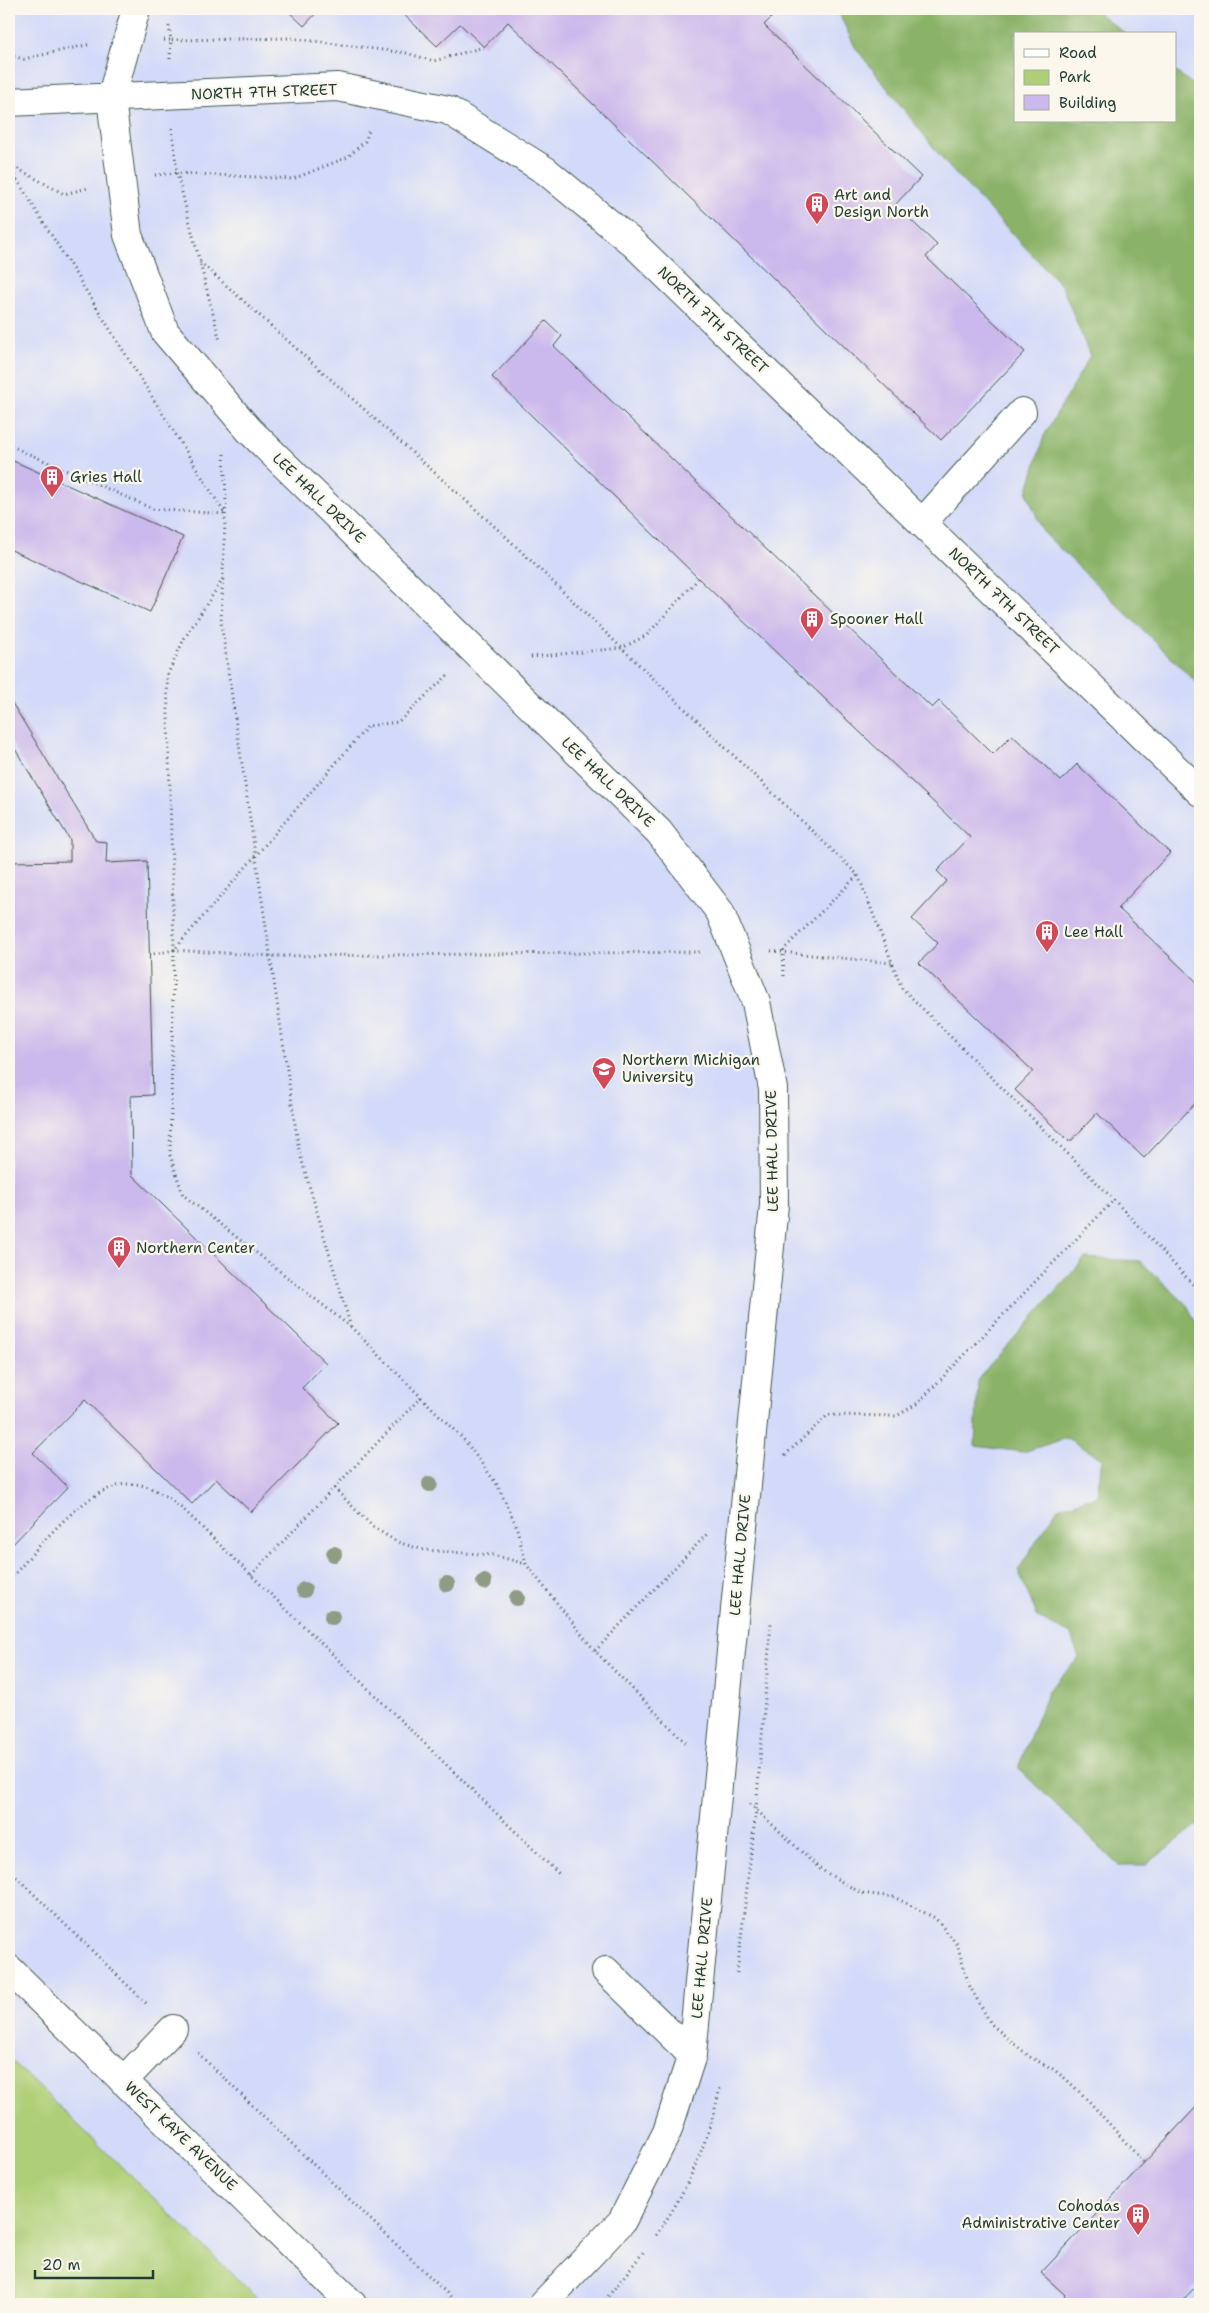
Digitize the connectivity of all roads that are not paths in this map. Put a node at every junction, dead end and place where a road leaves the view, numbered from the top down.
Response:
1 (136, 9) edge
2 (111, 98) junction
3 (9, 102) edge
4 (1022, 412) dead end
5 (922, 523) junction
6 (1200, 792) edge
7 (9, 1969) edge
8 (606, 1971) dead end
9 (173, 2029) road end
10 (692, 2055) junction
11 (124, 2081) junction
12 (352, 2304) edge
13 (543, 2304) edge

1 - 2 street
2 - 3 street, NORTH 7TH STREET
2 - 5 street, NORTH 7TH STREET
2 - 10 street, LEE HALL DRIVE
4 - 5 street
5 - 6 street, NORTH 7TH STREET
7 - 11 street, WEST KAYE AVENUE
8 - 10 street
9 - 11 street
10 - 13 street, LEE HALL DRIVE
11 - 12 street, WEST KAYE AVENUE

